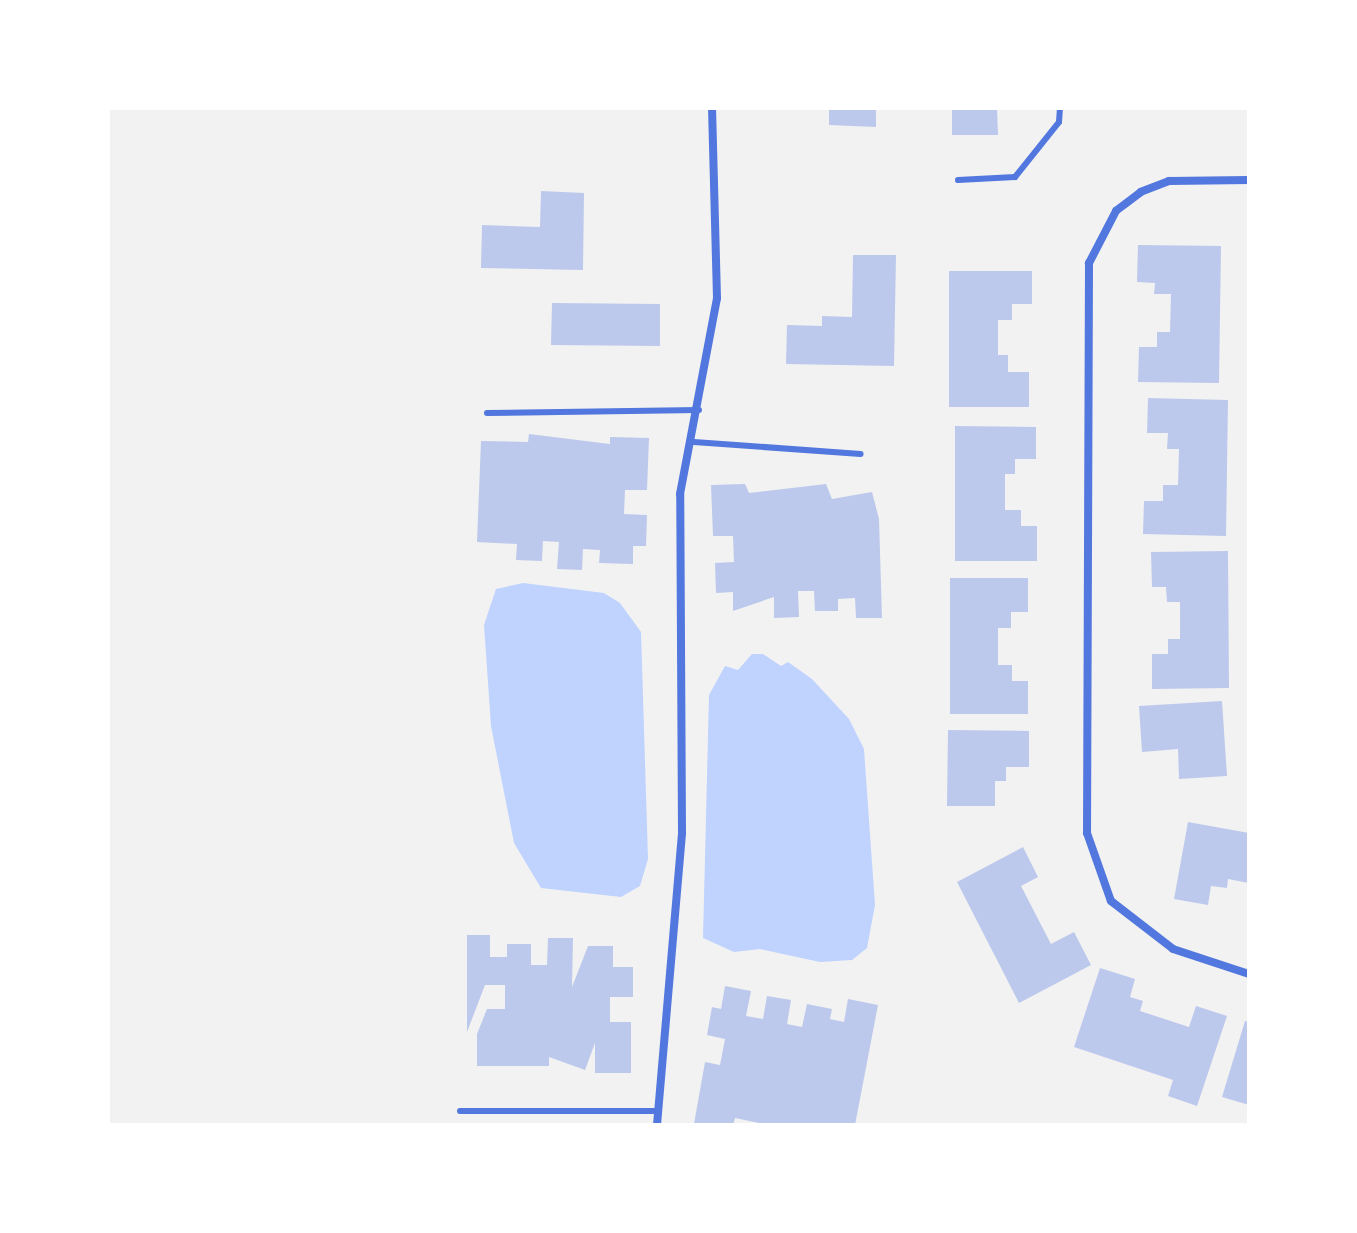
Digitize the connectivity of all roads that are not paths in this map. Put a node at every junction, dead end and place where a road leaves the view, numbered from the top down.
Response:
1 (712, 108) edge
2 (1060, 108) edge
3 (958, 180) dead end
4 (1249, 180) edge
5 (699, 410) junction
6 (487, 413) dead end
7 (694, 442) junction
8 (861, 454) dead end
9 (1249, 974) edge
10 (460, 1111) dead end
11 (657, 1111) junction
12 (657, 1125) edge

1 - 5 street
2 - 3 lane
4 - 9 street
5 - 6 lane
5 - 7 street
7 - 8 lane
7 - 11 street
10 - 11 lane
11 - 12 street

